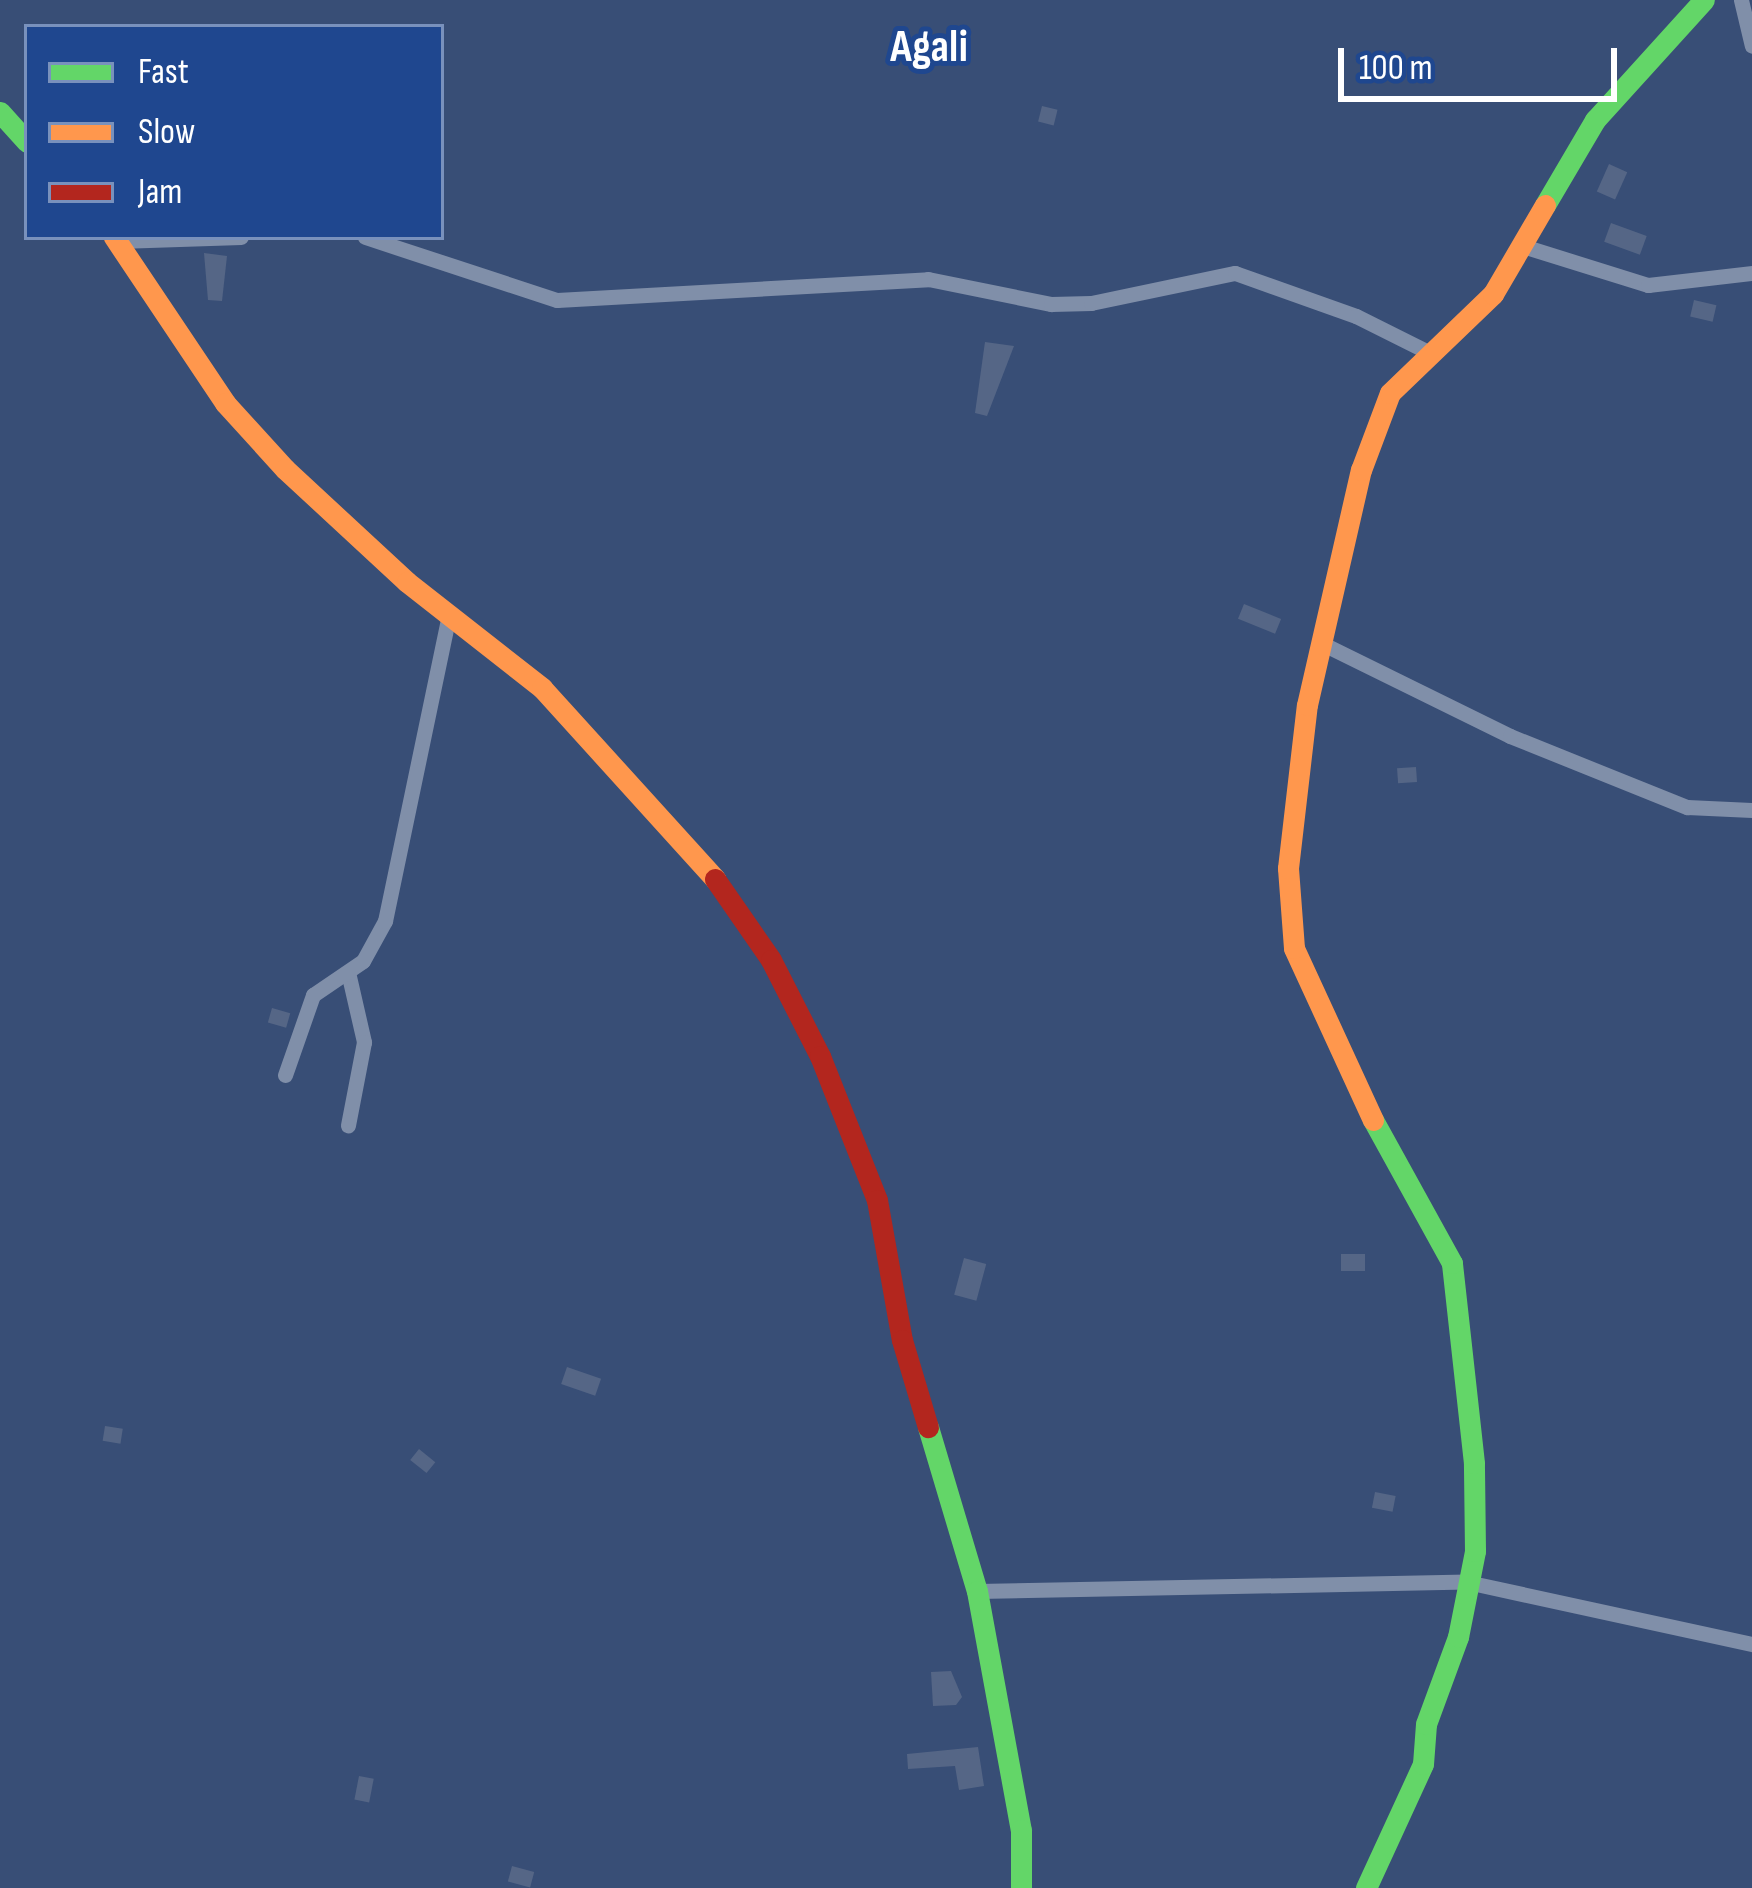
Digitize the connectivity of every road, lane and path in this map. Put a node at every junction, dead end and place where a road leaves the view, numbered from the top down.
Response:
1 (1704, 0) edge
2 (1741, 0) edge
3 (1752, 46) edge
4 (0, 112) edge
5 (24, 139) edge
6 (117, 240) edge
7 (374, 240) edge
8 (1526, 247) junction
9 (1752, 273) edge
10 (1427, 352) junction
11 (449, 614) junction
12 (1319, 642) junction
13 (1752, 810) edge
14 (348, 972) junction
15 (285, 1075) dead end
16 (348, 1125) dead end
17 (1467, 1582) junction
18 (977, 1591) junction
19 (1752, 1644) edge
20 (1021, 1888) edge
21 (1366, 1888) edge

1 - 8 street
2 - 3 street
4 - 5 street
6 - 11 street
7 - 10 street
8 - 9 street
8 - 10 street
10 - 12 street
11 - 14 street
11 - 18 street
12 - 13 street
12 - 17 street
14 - 15 street
14 - 16 street
17 - 18 street
17 - 19 street
17 - 21 street
18 - 20 street

